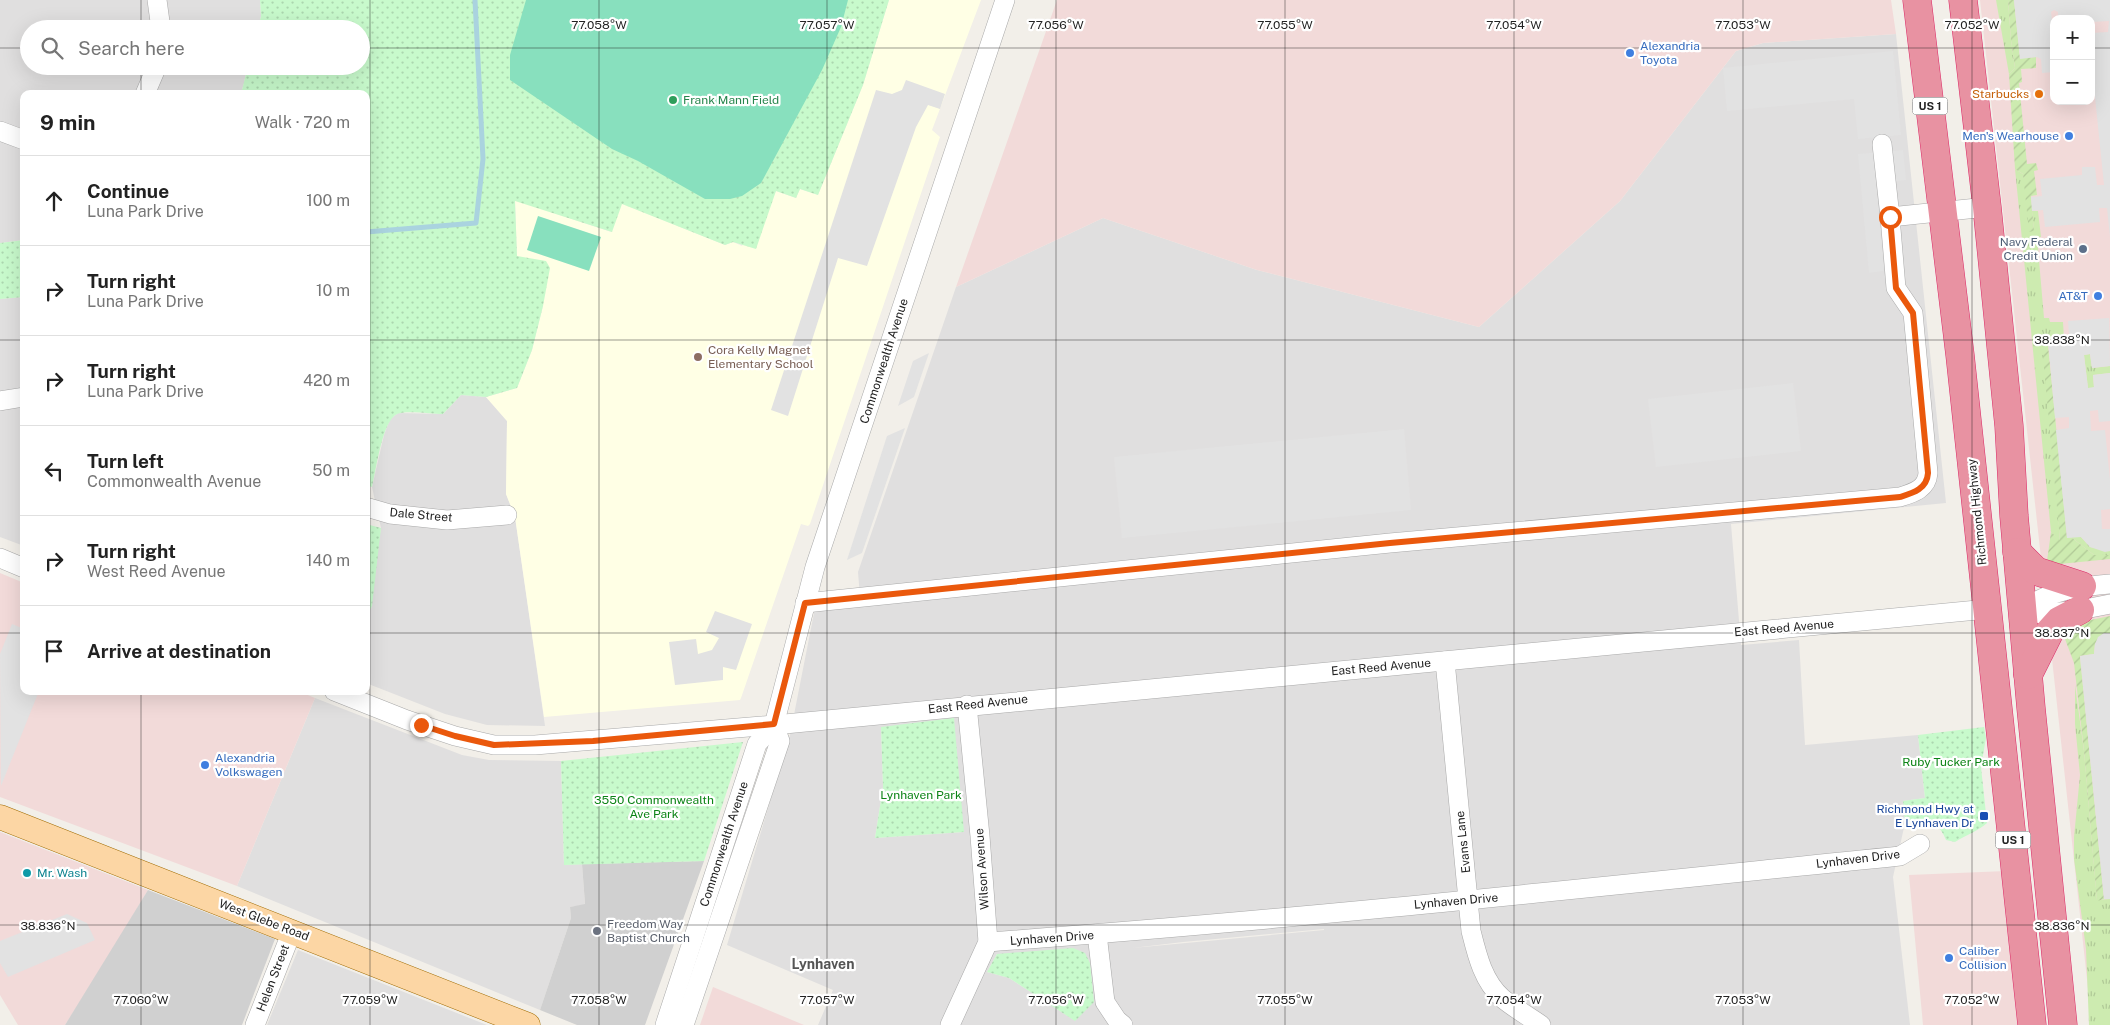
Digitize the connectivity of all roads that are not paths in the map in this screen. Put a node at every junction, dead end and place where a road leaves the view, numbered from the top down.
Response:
1 (157, 0) edge
2 (1005, 0) edge
3 (1917, 0) edge
4 (1964, 0) edge
5 (160, 20) edge
6 (154, 75) edge
7 (147, 90) edge
8 (0, 131) edge
9 (20, 138) edge
10 (1882, 144) dead end
11 (1987, 207) junction
12 (1943, 211) junction
13 (1890, 217) junction
14 (20, 398) edge
15 (0, 401) edge
16 (370, 508) edge
17 (507, 515) dead end
18 (0, 558) edge
19 (20, 566) edge
20 (2110, 584) edge
21 (2009, 598) junction
22 (2081, 598) junction
23 (805, 603) junction
24 (2110, 604) edge
25 (1445, 661) junction
26 (2028, 675) junction
27 (344, 695) edge
28 (967, 705) junction
29 (774, 724) junction
30 (0, 817) edge
31 (1920, 844) dead end
32 (1469, 900) junction
33 (292, 931) junction
34 (1097, 934) junction
35 (988, 942) junction
36 (255, 1025) edge
37 (528, 1025) edge
38 (665, 1025) edge
39 (684, 1025) edge
40 (950, 1025) edge
41 (1123, 1025) edge
42 (1541, 1025) edge
43 (2032, 1025) edge
44 (2063, 1025) edge

1 - 5 street
2 - 23 street, Commonwealth Avenue
3 - 12 highway, Richmond Highway / US 1
4 - 11 highway, US 1
6 - 7 street
8 - 9 street
10 - 13 street
11 - 12 street
11 - 21 highway, US 1
12 - 13 street
12 - 21 highway, Richmond Highway / US 1
13 - 23 street
14 - 15 street
16 - 17 street, Dale Street
18 - 19 street
20 - 22 street, East Reed Avenue
21 - 22 street, East Reed Avenue
21 - 22 highway
21 - 25 street, East Reed Avenue
21 - 26 highway, US 1
21 - 43 highway, US 1
22 - 24 street, East Reed Avenue
22 - 26 highway
23 - 29 street, Commonwealth Avenue
25 - 28 street, East Reed Avenue
25 - 32 street, Evans Lane
26 - 44 highway, US 1
27 - 29 street, East Reed Avenue
28 - 29 street, East Reed Avenue
28 - 35 street, Wilson Avenue
29 - 38 street, Commonwealth Avenue
29 - 39 street, Commonwealth Avenue
30 - 33 main road, West Glebe Road
31 - 32 street, Lynhaven Drive
32 - 34 street, Lynhaven Drive
32 - 42 street, Evans Lane
33 - 36 street, Helen Street
33 - 37 main road, West Glebe Road
34 - 35 street, Lynhaven Drive
34 - 41 street
35 - 40 street, Wilson Avenue

